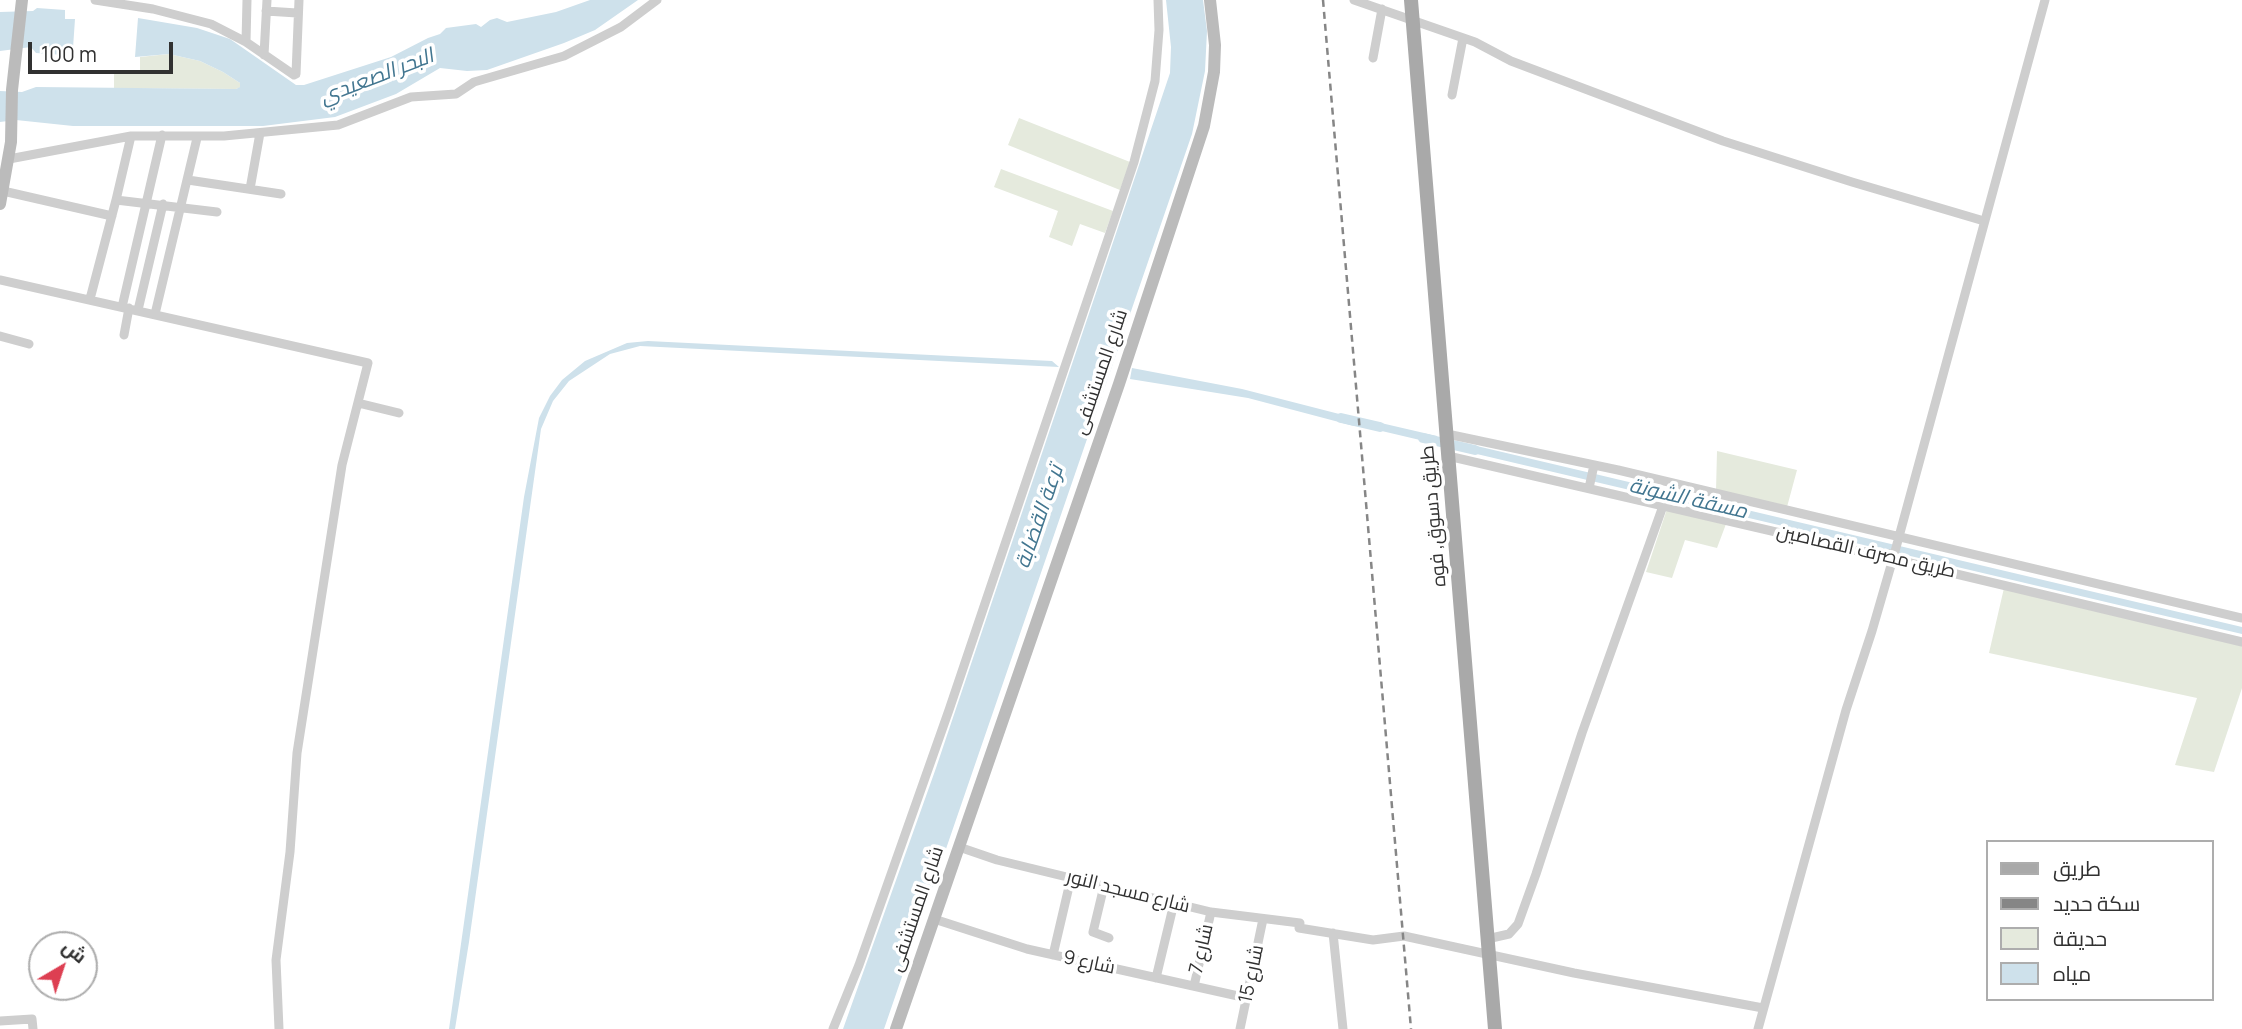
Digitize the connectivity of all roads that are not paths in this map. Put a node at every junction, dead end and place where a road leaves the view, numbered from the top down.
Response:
1 (22, 0) edge
2 (95, 0) edge
3 (247, 0) edge
4 (267, 0) edge
5 (299, 0) edge
6 (657, 0) edge
7 (1158, 0) edge
8 (1210, 0) edge
9 (1354, 0) edge
10 (1411, 0) edge
11 (2045, 0) edge
12 (1382, 9) junction
13 (266, 11) junction
14 (297, 13) junction
15 (1413, 19) junction
16 (1463, 38) junction
17 (246, 42) junction
18 (264, 55) junction
19 (1373, 58) dead end
20 (1452, 95) dead end
21 (260, 133) junction
22 (162, 135) junction
23 (131, 136) junction
24 (197, 138) junction
25 (9, 159) junction
26 (188, 180) junction
27 (250, 189) junction
28 (282, 194) dead end
29 (2, 198) edge
30 (116, 200) junction
31 (147, 203) junction
32 (163, 204) junction
33 (181, 206) junction
34 (218, 212) dead end
35 (112, 216) junction
36 (1984, 221) junction
37 (0, 279) edge
38 (90, 299) junction
39 (130, 308) junction
40 (155, 314) junction
41 (124, 335) dead end
42 (0, 336) edge
43 (29, 344) dead end
44 (358, 403) junction
45 (400, 413) dead end
46 (1447, 434) junction
47 (1448, 456) junction
48 (1594, 465) junction
49 (1681, 485) junction
50 (1589, 488) junction
51 (1663, 506) junction
52 (1675, 508) junction
53 (1898, 536) junction
54 (1894, 555) junction
55 (2242, 618) edge
56 (2242, 642) edge
57 (959, 847) junction
58 (1071, 878) junction
59 (1104, 886) junction
60 (1174, 903) junction
61 (1211, 912) junction
62 (934, 919) junction
63 (1264, 919) junction
64 (1333, 933) junction
65 (1109, 938) dead end
66 (1487, 946) junction
67 (1053, 955) junction
68 (1156, 978) junction
69 (1194, 986) junction
70 (1247, 998) junction
71 (1763, 1008) junction
72 (4, 1024) edge
73 (32, 1024) edge
74 (279, 1029) edge
75 (833, 1029) edge
76 (896, 1029) edge
77 (1240, 1029) edge
78 (1247, 1029) edge
79 (1343, 1029) edge
80 (1495, 1029) edge
81 (1758, 1029) edge

1 - 25 main road
2 - 17 street
3 - 17 street
4 - 13 street
5 - 14 street
6 - 21 street
7 - 75 street
8 - 57 main road, شارع المستشفى
9 - 12 street
10 - 15 main road, طريق دسوق, فوه
11 - 36 street
12 - 15 street
12 - 19 street
13 - 14 street
13 - 18 street
14 - 18 street
15 - 16 street
15 - 46 main road, طريق دسوق, فوه
16 - 20 street
16 - 36 street
17 - 18 street
21 - 24 street
21 - 27 street
22 - 23 street
22 - 24 street
22 - 31 street
23 - 25 street
23 - 30 street
24 - 26 street
25 - 29 main road
26 - 27 street
26 - 33 street
27 - 28 street
29 - 35 street
30 - 31 street
30 - 35 street
31 - 32 street
31 - 39 street
32 - 33 street
32 - 39 street
33 - 34 street
33 - 40 street
35 - 38 street
36 - 53 street
37 - 38 street
38 - 39 street
39 - 40 street
39 - 41 street
40 - 44 street
42 - 43 street
44 - 45 street
44 - 74 street
46 - 47 main road, طريق دسوق, فوه
46 - 48 street
47 - 50 street, طريق مصرف القصاصين
47 - 66 main road, طريق دسوق, فوه
48 - 49 street
48 - 50 street
49 - 52 street
49 - 53 street
50 - 51 street, طريق مصرف القصاصين
51 - 52 street, طريق مصرف القصاصين
51 - 66 street
52 - 54 street, طريق مصرف القصاصين
53 - 54 street
53 - 55 street
54 - 56 street, طريق مصرف القصاصين
54 - 71 street
57 - 58 street, شارع مسجد النور
57 - 62 main road, شارع المستشفى
58 - 59 street, شارع مسجد النور
58 - 67 street
59 - 60 street, شارع مسجد النور
59 - 65 street
60 - 61 street, شارع مسجد النور
60 - 68 street
61 - 63 street, شارع مسجد النور
61 - 69 street, شارع 7
62 - 67 street, شارع 9
62 - 76 main road, شارع المستشفى
63 - 64 street, شارع مسجد النور
63 - 70 street, شارع 15
64 - 66 street, شارع مسجد النور
64 - 79 street
66 - 71 street, شارع مسجد النور
66 - 80 main road, طريق دسوق, فوه
67 - 68 street, شارع 9
68 - 69 street, شارع 9
69 - 70 street, شارع 9
70 - 77 street, شارع 15
71 - 81 street
72 - 73 street
77 - 78 street

